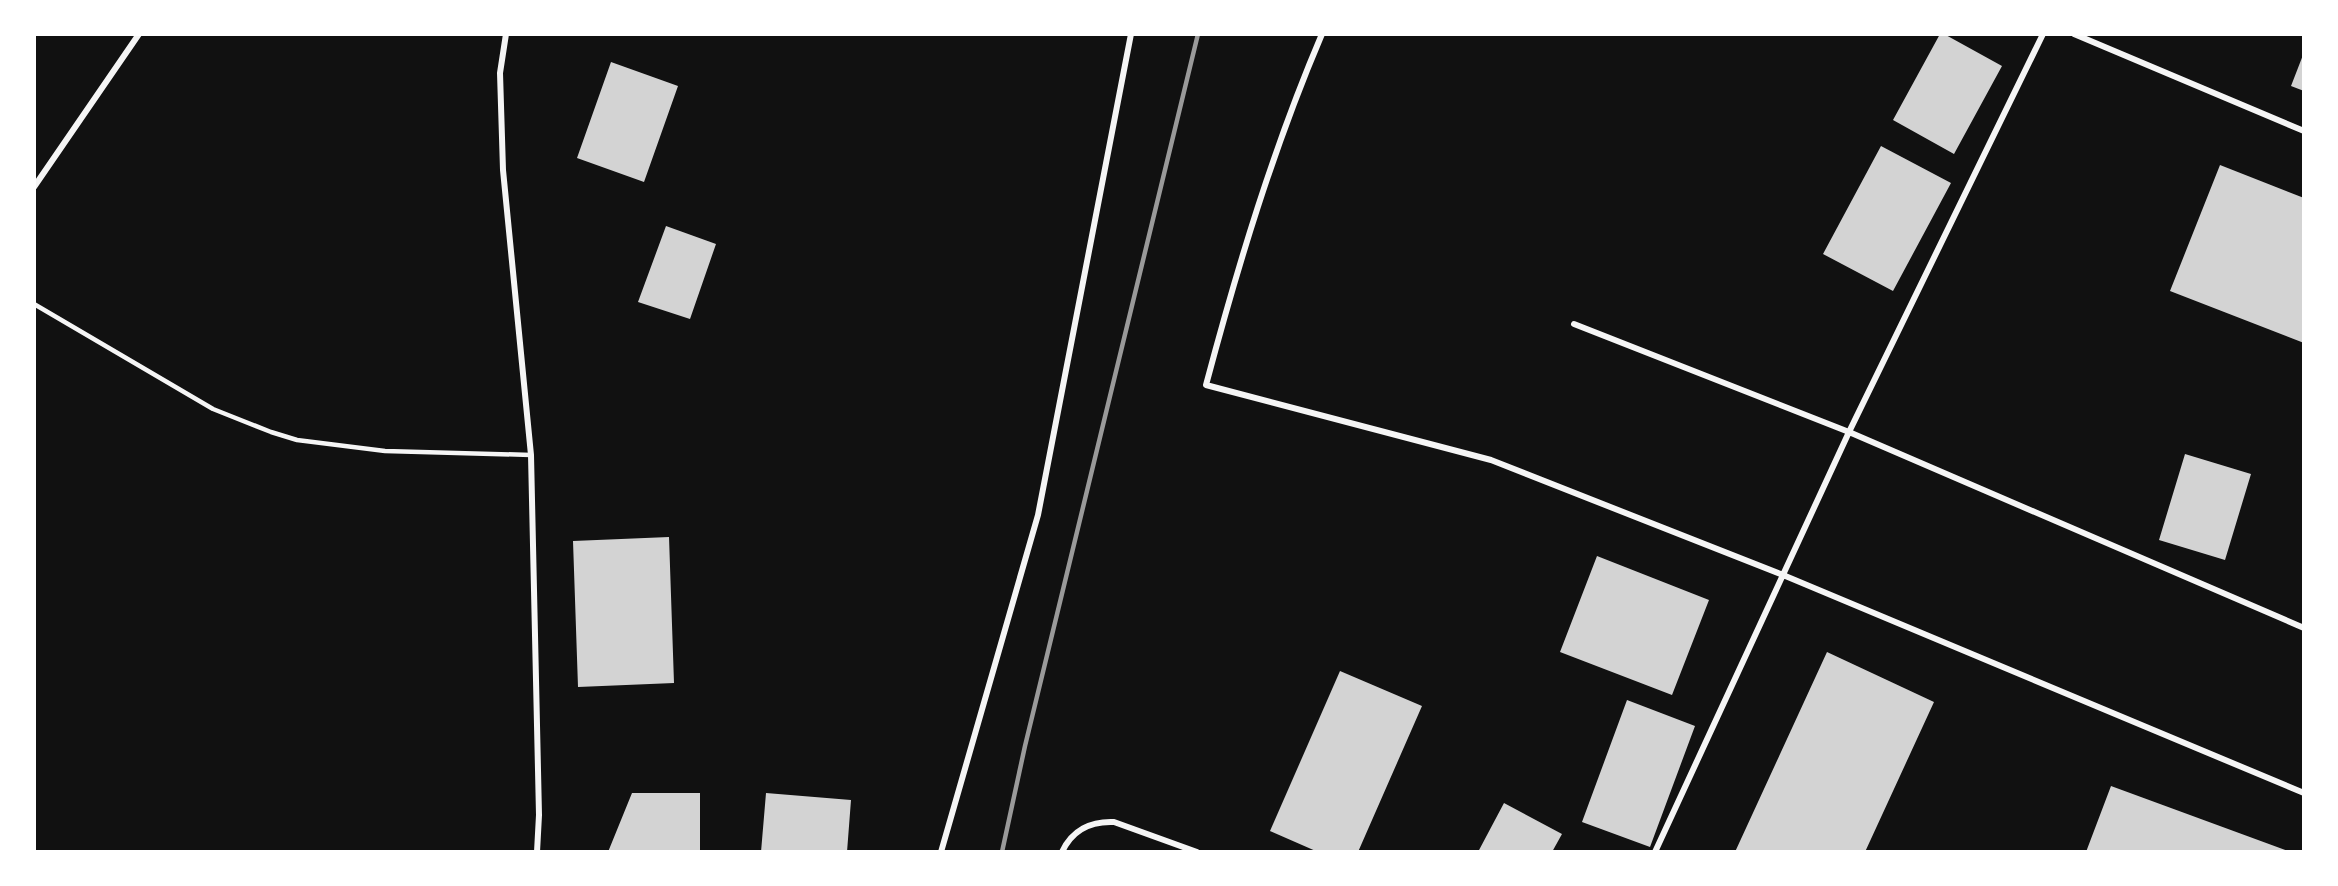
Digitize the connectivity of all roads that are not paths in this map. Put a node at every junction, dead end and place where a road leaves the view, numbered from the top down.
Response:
1 (139, 34) edge
2 (506, 34) edge
3 (1131, 34) edge
4 (1322, 34) edge
5 (2043, 34) edge
6 (2074, 34) edge
7 (2304, 131) edge
8 (34, 187) edge
9 (34, 304) edge
10 (1574, 324) dead end
11 (1849, 432) junction
12 (531, 455) junction
13 (1783, 574) junction
14 (2304, 628) edge
15 (2304, 793) edge
16 (537, 852) edge
17 (941, 852) edge
18 (1062, 852) edge
19 (1197, 852) edge
20 (1655, 852) edge

1 - 8 street
2 - 12 street
3 - 17 street
4 - 13 street
5 - 11 street
6 - 7 street
9 - 12 lane
10 - 11 street
11 - 13 street
11 - 14 street
12 - 16 street
13 - 15 street
13 - 20 street
18 - 19 street

